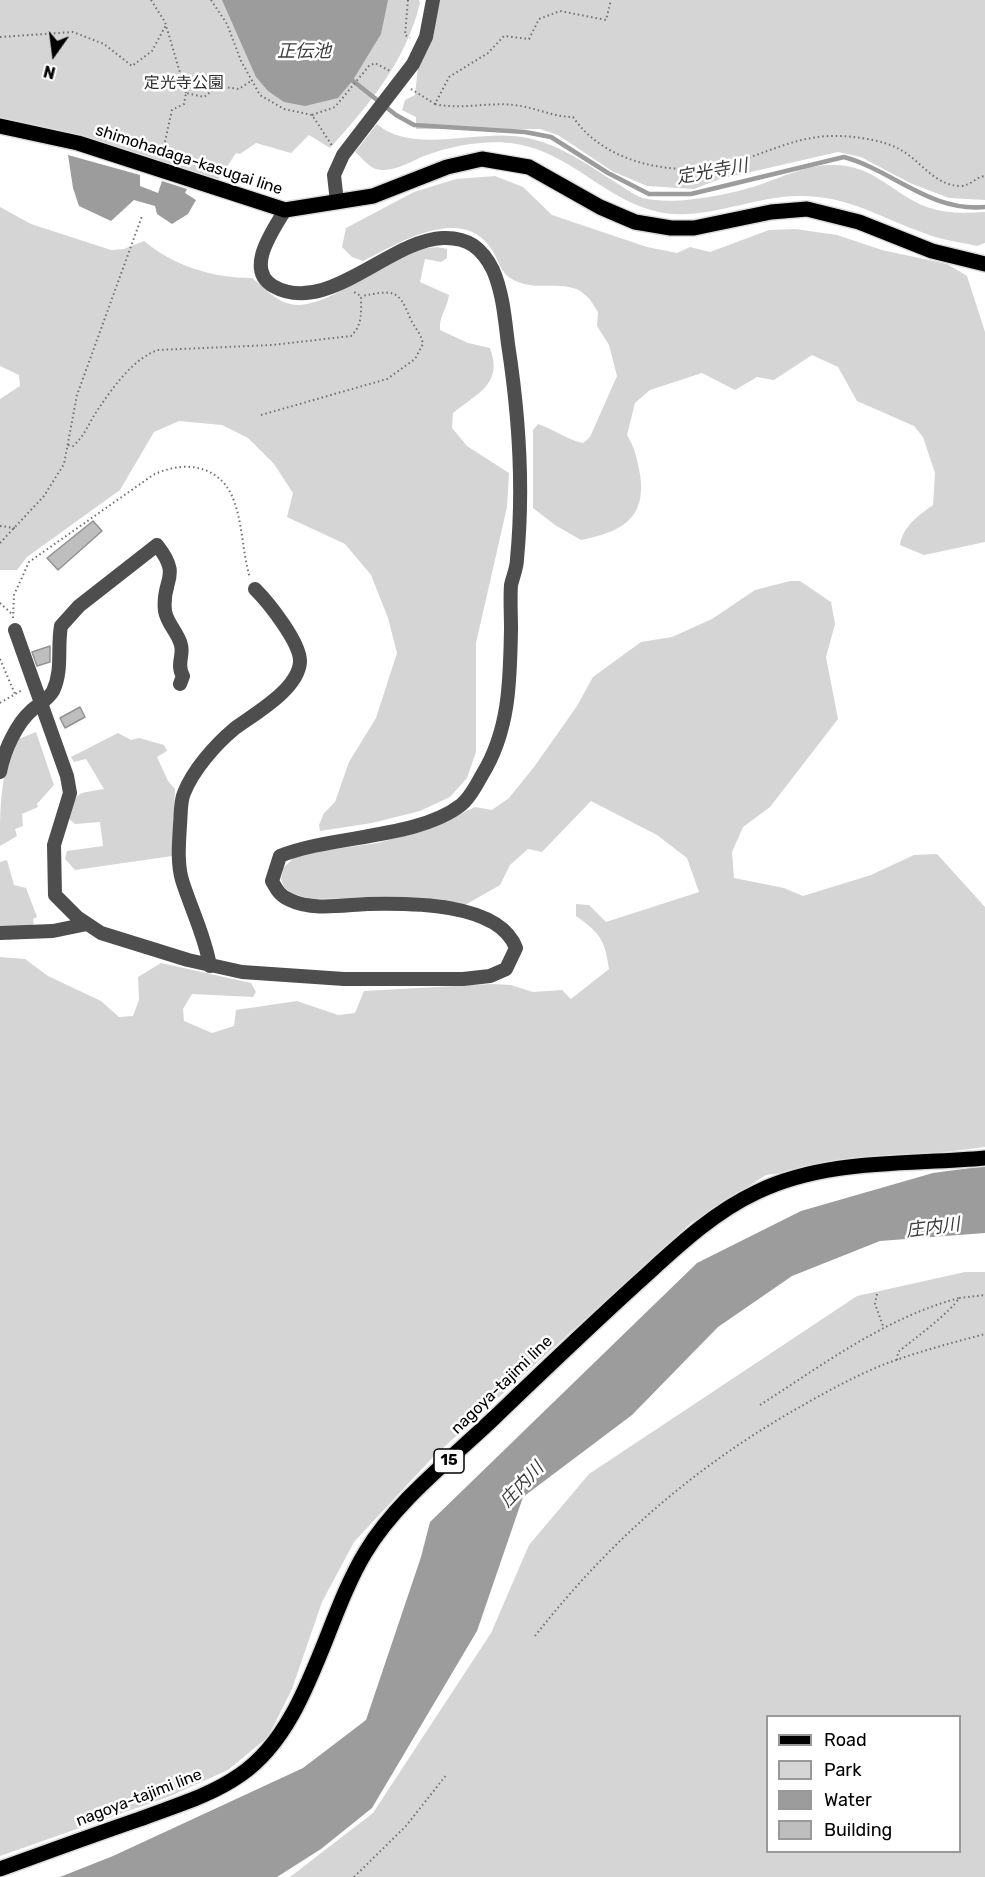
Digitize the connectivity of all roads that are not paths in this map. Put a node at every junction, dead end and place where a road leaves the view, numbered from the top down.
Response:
1 (433, 0) edge
2 (0, 126) edge
3 (337, 202) junction
4 (285, 210) junction
5 (985, 264) edge
6 (255, 589) road end
7 (15, 630) road end
8 (180, 684) dead end
9 (43, 704) junction
10 (0, 772) edge
11 (87, 924) junction
12 (0, 933) edge
13 (210, 966) junction
14 (985, 1158) edge
15 (0, 1869) edge

1 - 3 street
2 - 4 main road, shimohadaga-kasugai line
3 - 4 main road, shimohadaga-kasugai line
3 - 5 main road, shimohadaga-kasugai line
4 - 13 street
6 - 13 street
7 - 9 street
8 - 9 street
9 - 10 street
9 - 11 street
11 - 12 street
11 - 13 street
14 - 15 main road, nagoya-tajimi line / 15

